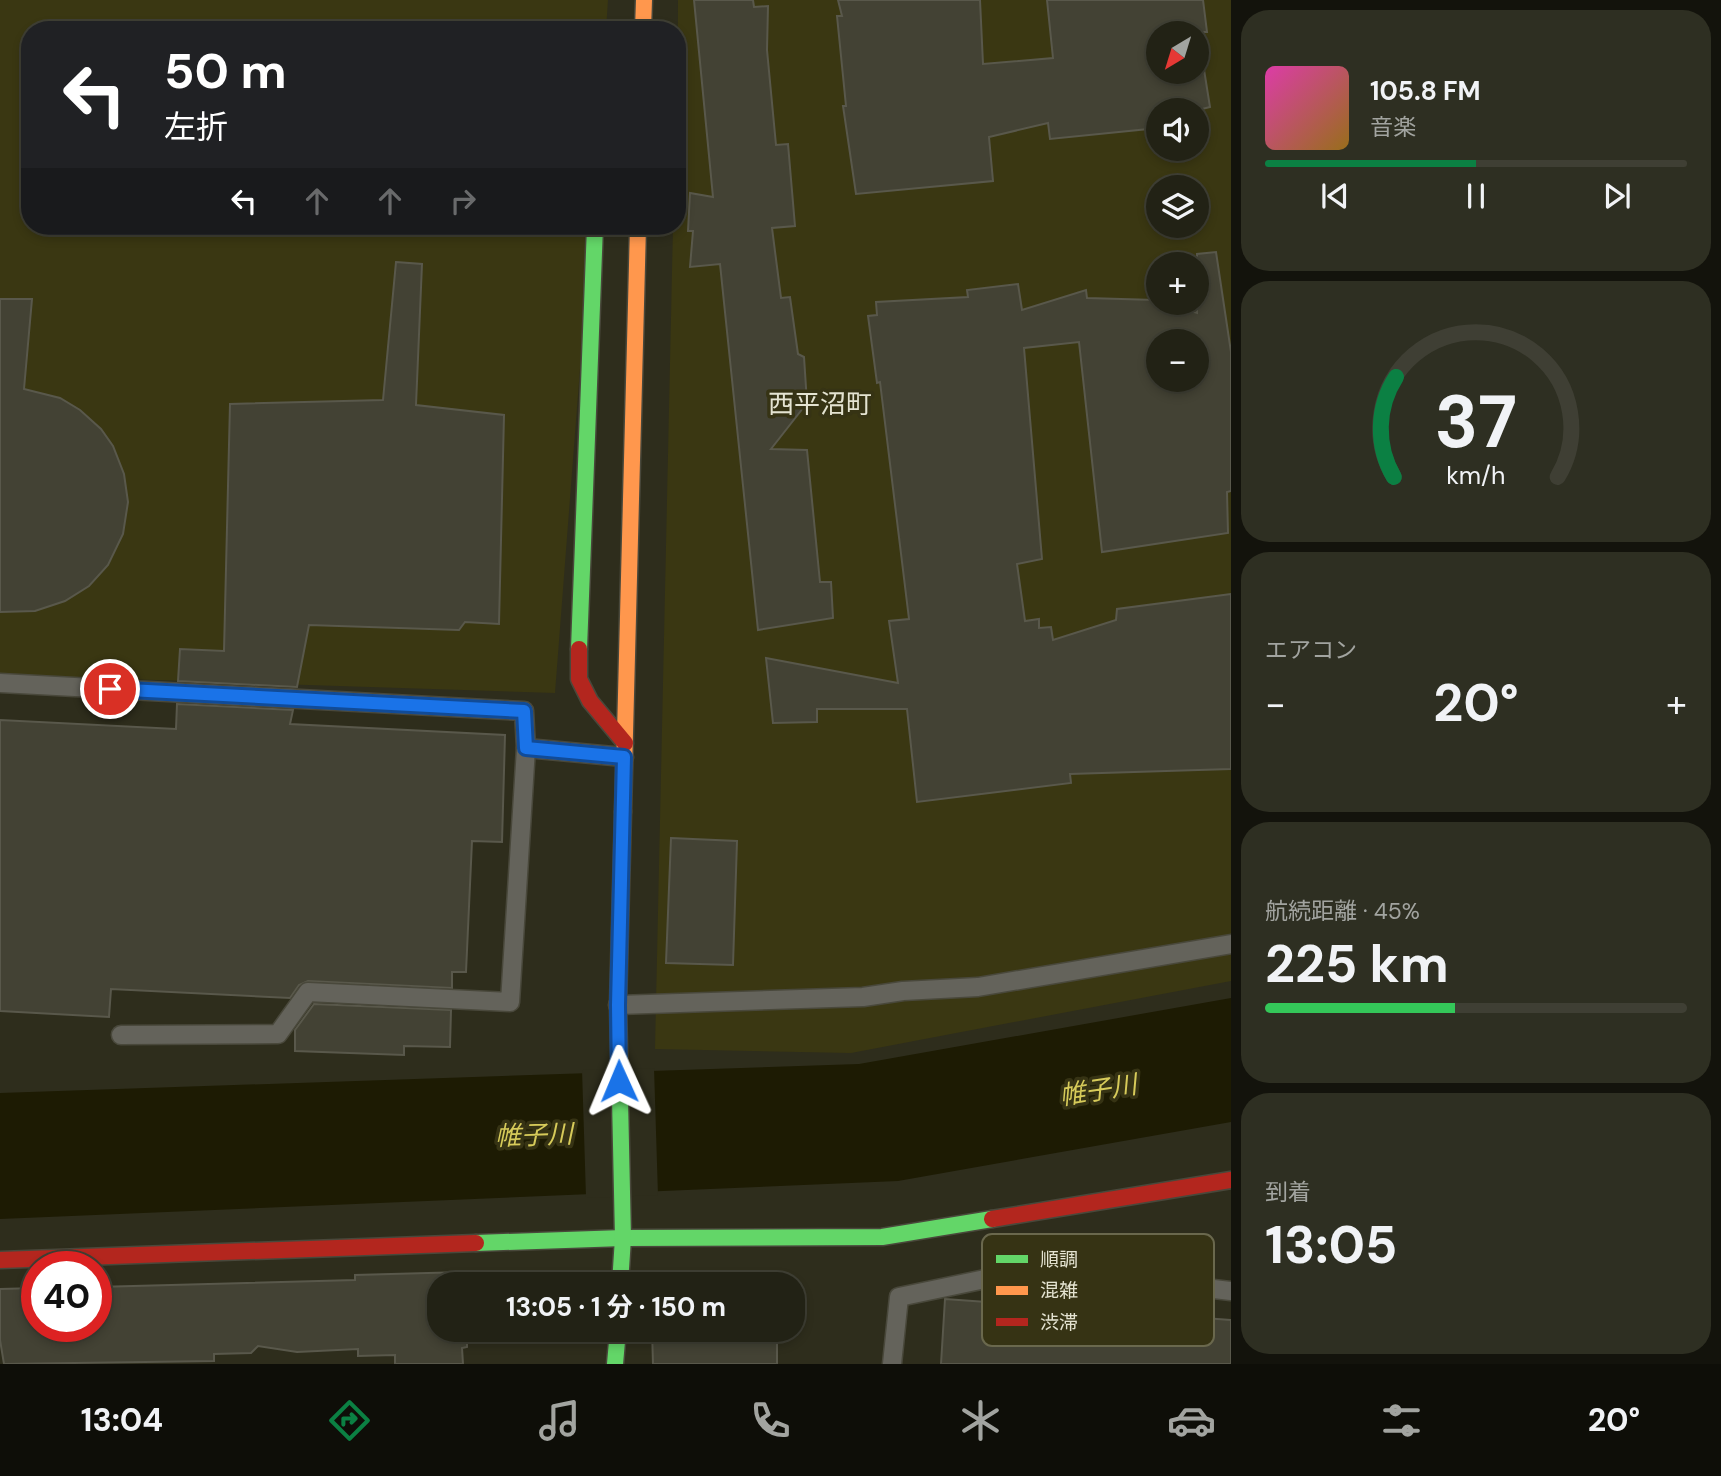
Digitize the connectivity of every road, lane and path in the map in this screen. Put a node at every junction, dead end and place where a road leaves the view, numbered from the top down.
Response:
1 (632, 0) edge
2 (644, 0) edge
3 (631, 21) edge
4 (643, 21) edge
5 (595, 235) edge
6 (638, 235) edge
7 (0, 683) edge
8 (526, 748) junction
9 (625, 750) junction
10 (1231, 944) edge
11 (618, 1005) junction
12 (121, 1035) dead end
13 (1231, 1180) edge
14 (623, 1238) junction
15 (0, 1260) edge
16 (621, 1272) edge
17 (982, 1280) edge
18 (617, 1342) edge
19 (615, 1364) edge
20 (892, 1364) edge

1 - 3 lane
2 - 4 street
5 - 9 street
6 - 9 street
7 - 8 lane
8 - 9 lane
8 - 12 lane
9 - 11 street
10 - 11 lane
11 - 14 street
13 - 14 street
14 - 15 street
14 - 16 street
17 - 20 lane
18 - 19 street

